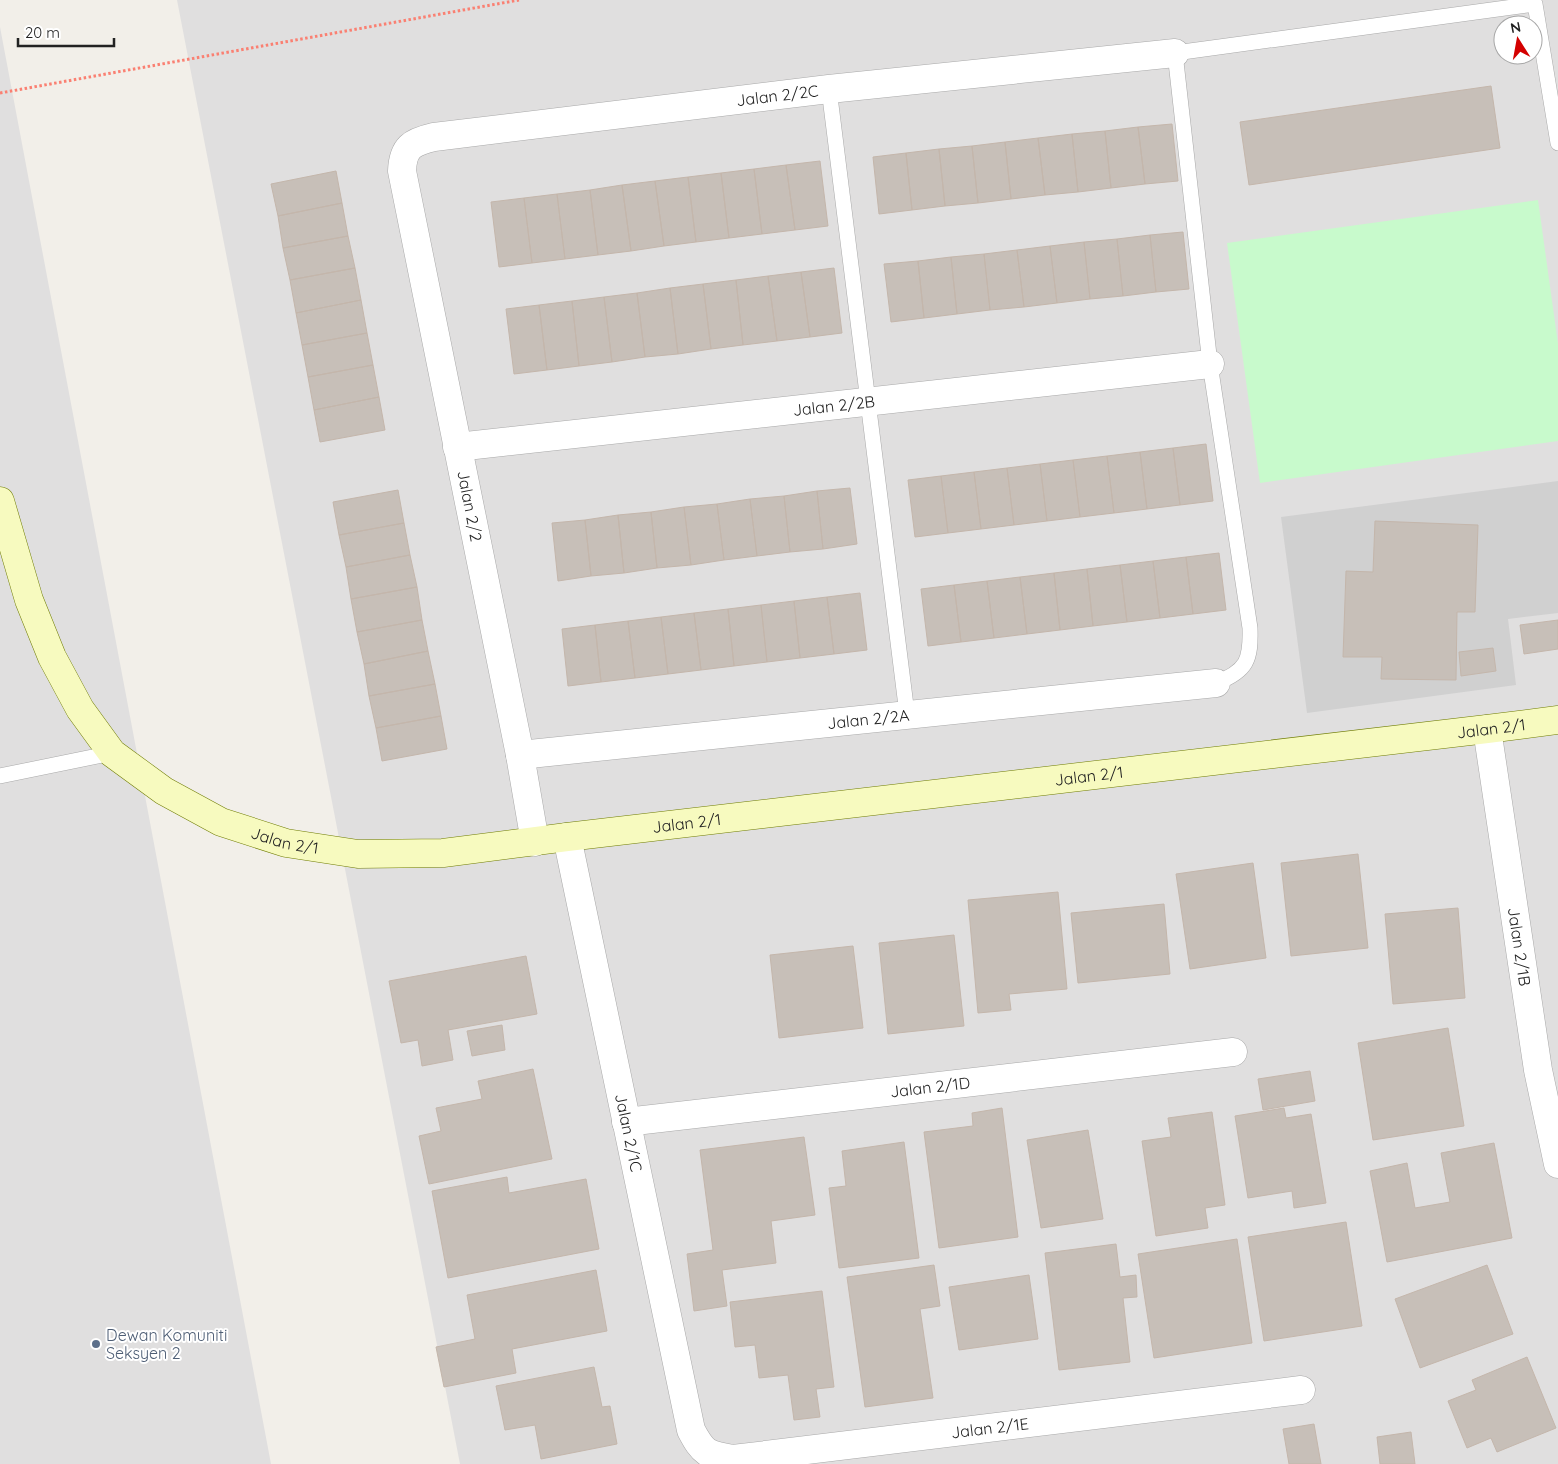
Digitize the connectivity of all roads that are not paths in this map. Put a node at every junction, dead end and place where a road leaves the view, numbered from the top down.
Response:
1 (1535, 2) edge
2 (1175, 53) junction
3 (829, 89) junction
4 (1558, 143) edge
5 (402, 171) joint
6 (1210, 364) junction
7 (868, 402) junction
8 (458, 446) junction
9 (0, 501) edge
10 (1216, 683) joint
11 (907, 714) junction
12 (1558, 720) edge
13 (1487, 729) junction
14 (112, 752) junction
15 (520, 755) junction
16 (0, 776) edge
17 (567, 837) junction
18 (535, 842) junction
19 (1233, 1052) dead end
20 (626, 1122) junction
21 (1558, 1164) edge
22 (1302, 1390) dead end
23 (691, 1430) joint

1 - 2 lane
1 - 4 lane
2 - 3 street, Jalan 2/2C
2 - 6 lane
3 - 5 street, Jalan 2/2C
3 - 7 lane
5 - 8 street, Jalan 2/2
6 - 7 street, Jalan 2/2B
6 - 10 lane
7 - 8 street, Jalan 2/2B
7 - 11 lane
8 - 15 street, Jalan 2/2
9 - 14 street, Jalan 2/1
10 - 11 street, Jalan 2/2A
11 - 15 street, Jalan 2/2A
12 - 13 street, Jalan 2/1
13 - 17 street, Jalan 2/1
13 - 21 street, Jalan 2/1B
14 - 16 lane
14 - 18 street, Jalan 2/1
15 - 18 street, Jalan 2/2
17 - 18 street, Jalan 2/1
17 - 20 street, Jalan 2/1C
19 - 20 street, Jalan 2/1D
20 - 23 street, Jalan 2/1C
22 - 23 street, Jalan 2/1E

